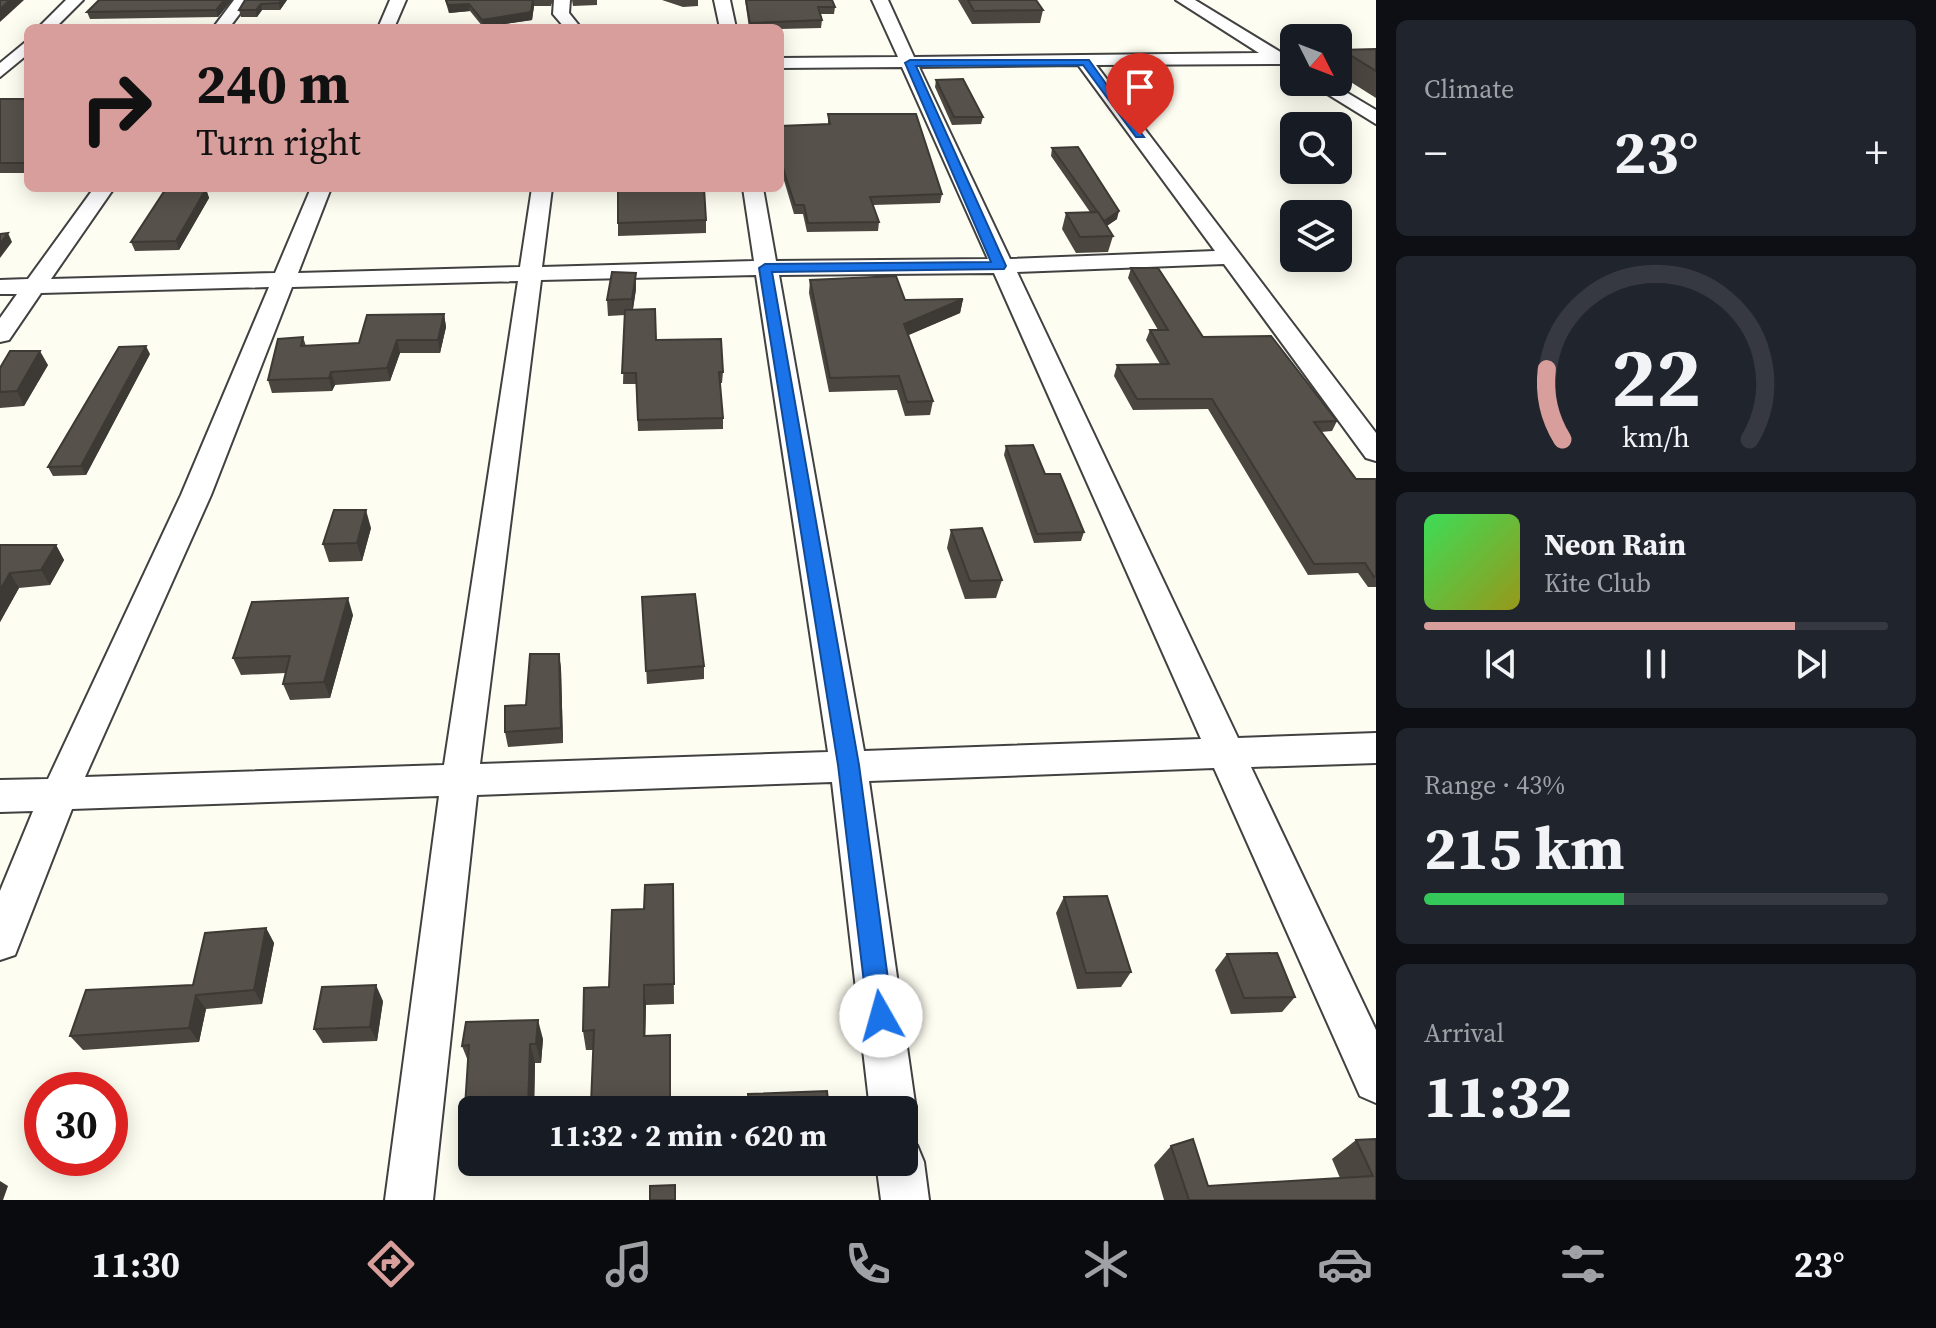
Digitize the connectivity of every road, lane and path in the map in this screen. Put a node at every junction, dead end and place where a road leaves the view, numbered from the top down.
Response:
1 (75, 0) edge
2 (242, 0) edge
3 (398, 0) edge
4 (562, 0) edge
5 (722, 0) edge
6 (880, 0) edge
7 (1184, 0) edge
8 (50, 24) edge
9 (224, 24) edge
10 (388, 24) edge
11 (570, 24) edge
12 (727, 24) edge
13 (24, 49) edge
14 (1280, 56) edge
15 (1280, 61) edge
16 (1085, 62) junction
17 (784, 63) edge
18 (910, 63) junction
19 (0, 74) edge
20 (24, 77) edge
21 (1340, 96) edge
22 (1376, 118) edge
23 (101, 192) edge
24 (319, 192) edge
25 (542, 192) edge
26 (754, 192) edge
27 (1232, 257) junction
28 (999, 266) junction
29 (765, 268) junction
30 (533, 273) junction
31 (284, 280) junction
32 (37, 286) junction
33 (0, 287) edge
34 (0, 335) edge
35 (1376, 452) edge
36 (1376, 748) edge
37 (1227, 753) junction
38 (848, 765) junction
39 (460, 779) junction
40 (59, 794) junction
41 (0, 796) edge
42 (0, 941) edge
43 (1376, 1080) edge
44 (891, 1096) edge
45 (902, 1176) edge
46 (409, 1200) edge
47 (905, 1200) edge

1 - 8 street
2 - 9 street
3 - 10 street
4 - 11 street
5 - 12 street
6 - 18 street
7 - 14 street
13 - 19 street
15 - 16 street
16 - 18 street
16 - 27 street
17 - 18 street
18 - 28 street
19 - 20 street
21 - 22 street
23 - 32 street
24 - 31 street
25 - 30 street
26 - 29 street
27 - 28 street
27 - 35 street
28 - 29 street
28 - 37 street
29 - 30 street
29 - 38 street
30 - 31 street
30 - 39 street
31 - 32 street
31 - 40 street
32 - 33 street
32 - 34 street
36 - 37 street
37 - 38 street
37 - 43 street
38 - 39 street
38 - 44 street
39 - 40 street
39 - 46 street
40 - 41 street
40 - 42 street
45 - 47 street

